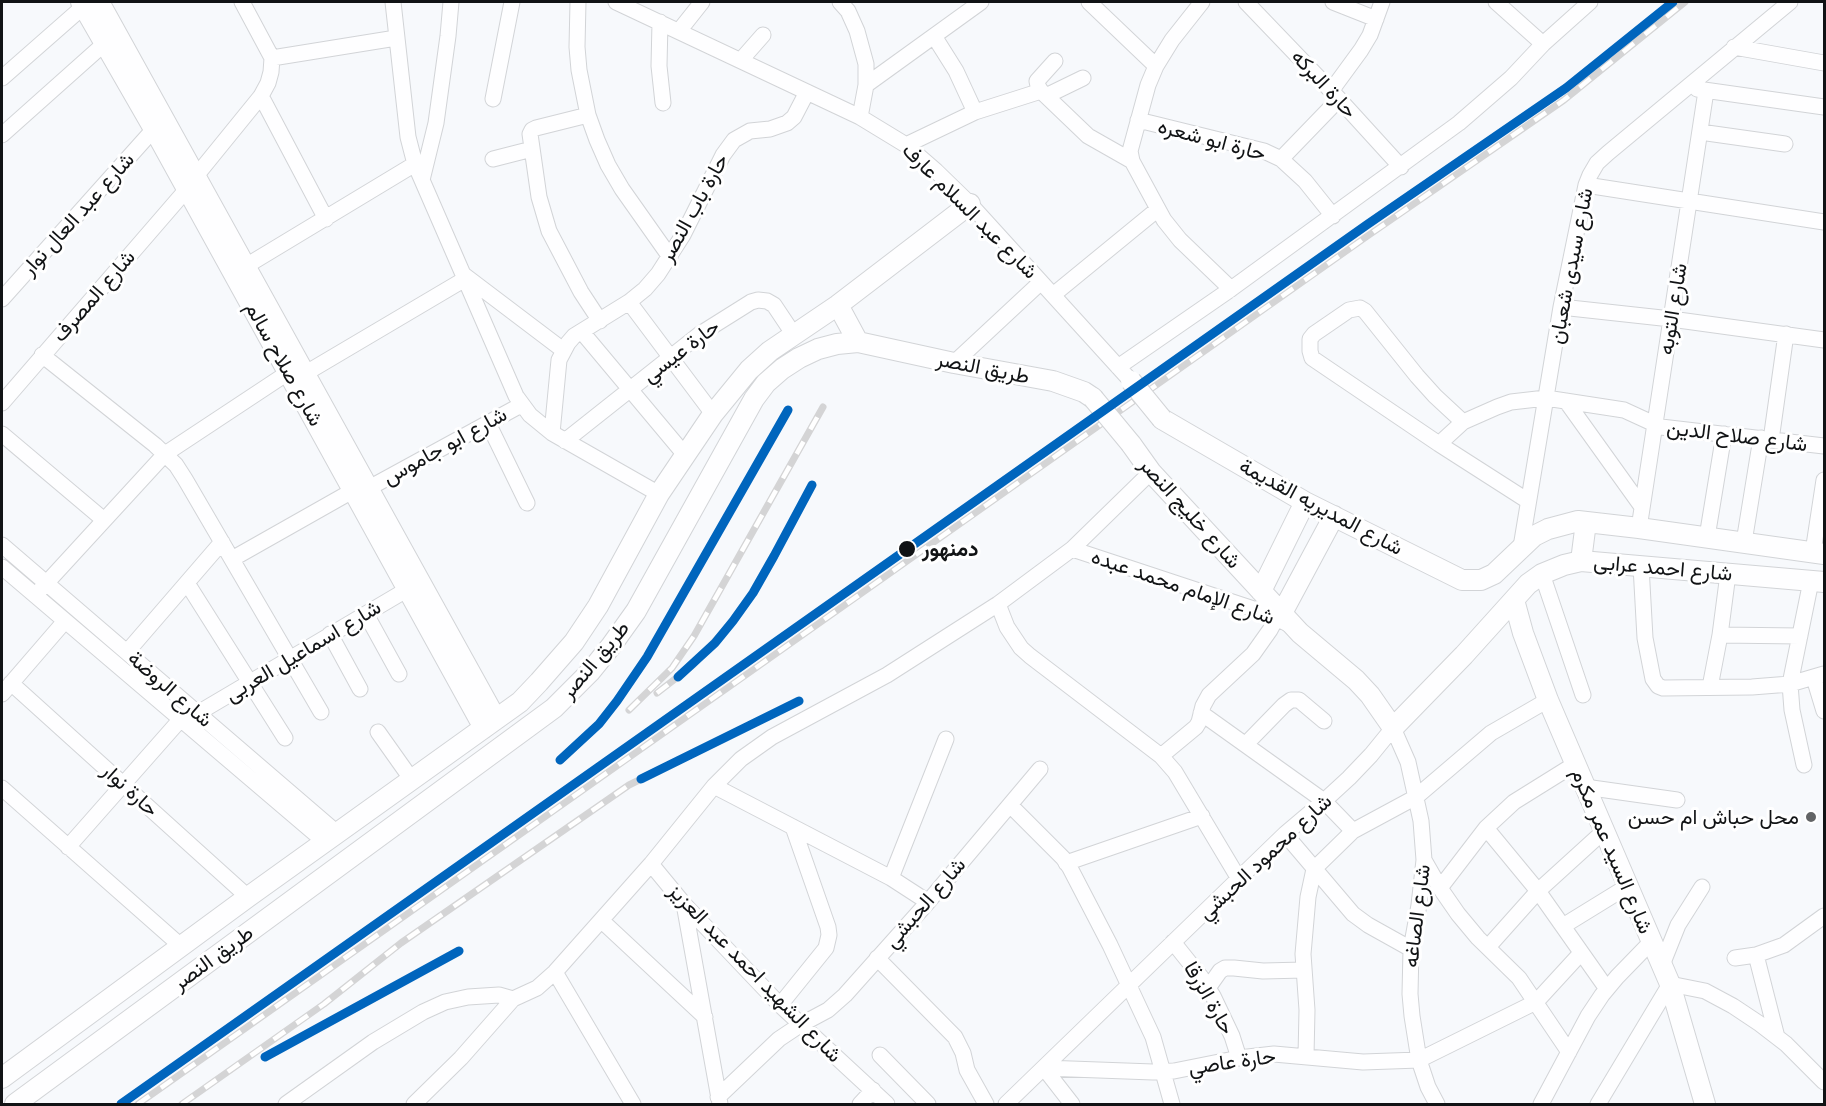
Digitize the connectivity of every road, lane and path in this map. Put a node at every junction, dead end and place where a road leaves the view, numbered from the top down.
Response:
1 (242, 2) edge
2 (393, 2) edge
3 (451, 2) edge
4 (512, 2) edge
5 (578, 2) edge
6 (616, 2) edge
7 (702, 2) edge
8 (981, 2) edge
9 (1089, 2) edge
10 (1202, 2) edge
11 (1333, 2) edge
12 (1382, 2) edge
13 (1496, 2) edge
14 (1590, 2) edge
15 (1790, 2) edge
16 (88, 3) edge
17 (1252, 4) edge
18 (849, 5) edge
19 (1376, 19) junction
20 (660, 21) junction
21 (679, 31) junction
22 (763, 35) dead end
23 (934, 36) junction
24 (396, 38) junction
25 (104, 44) junction
26 (1543, 44) junction
27 (1734, 46) junction
28 (272, 58) junction
29 (741, 60) junction
30 (1055, 61) dead end
31 (1824, 63) edge
32 (1156, 66) junction
33 (2, 78) edge
34 (1083, 78) dead end
35 (866, 85) junction
36 (1685, 88) junction
37 (1707, 91) junction
38 (807, 92) junction
39 (1044, 94) junction
40 (1335, 95) junction
41 (261, 96) junction
42 (493, 99) dead end
43 (663, 103) dead end
44 (1824, 107) edge
45 (975, 112) junction
46 (588, 115) junction
47 (860, 117) junction
48 (1138, 120) junction
49 (154, 129) junction
50 (1700, 132) junction
51 (2, 135) edge
52 (1785, 144) dead end
53 (906, 145) junction
54 (532, 149) junction
55 (493, 159) dead end
56 (1281, 159) junction
57 (1132, 161) junction
58 (415, 164) junction
59 (1401, 167) junction
60 (422, 180) junction
61 (191, 182) junction
62 (1586, 185) junction
63 (1689, 201) junction
64 (970, 204) junction
65 (1158, 210) junction
66 (1333, 216) junction
67 (326, 219) junction
68 (1824, 222) edge
69 (670, 257) junction
70 (246, 266) junction
71 (463, 276) junction
72 (1041, 282) junction
73 (1231, 289) junction
74 (1053, 295) junction
75 (2, 299) edge
76 (629, 302) junction
77 (838, 305) junction
78 (1561, 307) junction
79 (1671, 319) junction
80 (600, 321) junction
81 (582, 332) junction
82 (1786, 334) junction
83 (794, 335) junction
84 (1824, 340) edge
85 (858, 342) junction
86 (563, 350) junction
87 (42, 355) junction
88 (670, 358) junction
89 (954, 363) junction
90 (297, 373) junction
91 (1124, 374) junction
92 (630, 390) junction
93 (1546, 398) junction
94 (1566, 401) junction
95 (2, 403) edge
96 (521, 405) junction
97 (712, 414) junction
98 (1463, 422) junction
99 (488, 423) junction
100 (1655, 425) junction
101 (552, 433) junction
102 (2, 434) edge
103 (1724, 434) junction
104 (1766, 439) junction
105 (565, 441) junction
106 (1131, 444) joint
107 (1439, 444) junction
108 (1824, 446) edge
109 (165, 454) junction
110 (685, 455) junction
111 (1151, 472) junction
112 (1824, 480) edge
113 (362, 489) junction
114 (659, 494) junction
115 (1528, 501) junction
116 (1305, 502) junction
117 (528, 503) dead end
118 (1642, 507) junction
119 (1334, 516) junction
120 (104, 520) junction
121 (1586, 522) junction
122 (1639, 528) junction
123 (1707, 537) junction
124 (222, 542) junction
125 (1744, 542) junction
126 (2, 545) edge
127 (1521, 547) junction
128 (1072, 549) junction
129 (1819, 553) edge
130 (232, 559) junction
131 (1581, 561) junction
132 (1641, 566) junction
133 (2, 567) edge
134 (1542, 574) junction
135 (1728, 574) junction
136 (1818, 581) edge
137 (46, 583) junction
138 (187, 583) junction
139 (408, 589) junction
140 (1261, 591) junction
141 (36, 596) junction
142 (1514, 600) junction
143 (998, 604) junction
144 (598, 606) junction
145 (366, 614) junction
146 (1280, 615) junction
147 (65, 621) junction
148 (626, 625) junction
149 (1300, 633) joint
150 (330, 634) junction
151 (1720, 635) junction
152 (1800, 636) junction
153 (574, 642) junction
154 (127, 652) junction
155 (290, 658) junction
156 (600, 660) junction
157 (399, 674) dead end
158 (1819, 676) edge
159 (249, 682) junction
160 (1790, 684) junction
161 (1710, 687) junction
162 (6, 688) edge
163 (360, 689) dead end
164 (1583, 695) dead end
165 (1548, 700) junction
166 (1824, 711) edge
167 (321, 712) dead end
168 (198, 713) junction
169 (1202, 713) junction
170 (180, 720) junction
171 (1324, 721) dead end
172 (490, 724) junction
173 (1393, 728) junction
174 (378, 732) dead end
175 (285, 738) dead end
176 (946, 739) dead end
177 (1246, 744) junction
178 (1161, 756) junction
179 (1575, 764) junction
180 (1804, 765) dead end
181 (1040, 769) dead end
182 (412, 780) junction
183 (123, 784) junction
184 (714, 786) junction
185 (1585, 787) junction
186 (2, 788) edge
187 (1416, 798) junction
188 (1677, 800) dead end
189 (1324, 801) junction
190 (1010, 806) junction
191 (1202, 816) junction
192 (793, 827) junction
193 (1486, 828) junction
194 (1353, 831) junction
195 (1605, 831) junction
196 (1285, 834) junction
197 (331, 838) junction
198 (68, 847) junction
199 (1424, 860) junction
200 (1066, 863) junction
201 (651, 864) junction
202 (1314, 869) junction
203 (891, 878) junction
204 (1239, 879) junction
205 (1628, 886) junction
206 (1702, 887) dead end
207 (1440, 888) junction
208 (1538, 891) junction
209 (248, 897) junction
210 (928, 902) junction
211 (684, 904) junction
212 (1824, 916) edge
213 (602, 921) junction
214 (1563, 926) junction
215 (1173, 942) junction
216 (1652, 942) junction
217 (181, 946) junction
218 (1488, 947) junction
219 (1411, 949) junction
220 (1581, 953) junction
221 (1756, 955) junction
222 (878, 958) junction
223 (1735, 958) dead end
224 (1662, 965) junction
225 (1304, 970) junction
226 (555, 972) junction
227 (1670, 984) junction
228 (1128, 985) junction
229 (1208, 988) junction
230 (1607, 989) junction
231 (513, 999) junction
232 (1536, 1002) junction
233 (780, 1005) junction
234 (705, 1017) junction
235 (800, 1025) junction
236 (1777, 1037) junction
237 (1569, 1052) junction
238 (880, 1055) dead end
239 (1306, 1056) junction
240 (1239, 1058) junction
241 (1419, 1060) junction
242 (1044, 1068) junction
243 (1163, 1072) junction
244 (2, 1078) edge
245 (1824, 1082) edge
246 (873, 1090) junction
247 (719, 1100) edge
248 (1703, 1103) edge
249 (15, 1104) edge
250 (286, 1104) edge
251 (414, 1104) edge
252 (633, 1104) edge
253 (860, 1104) edge
254 (887, 1104) edge
255 (928, 1104) edge
256 (986, 1104) edge
257 (1006, 1104) edge
258 (1072, 1104) edge
259 (1172, 1104) edge
260 (1437, 1104) edge
261 (1541, 1104) edge
262 (1598, 1104) edge

1 - 28 street
2 - 24 street
3 - 60 street
4 - 42 street
5 - 46 street
6 - 20 street, شارع عبد السلام عارف
7 - 21 street
8 - 23 street
9 - 32 street
10 - 32 street
11 - 19 street
12 - 19 street
13 - 26 street
14 - 26 street
15 - 27 street, شارع سيدى شعبان
16 - 25 main road, شارع صلاح سالم
16 - 33 street
16 - 61 main road, شارع صلاح سالم
17 - 40 street, حارة البركه
18 - 35 street
19 - 40 street
20 - 21 street, شارع عبد السلام عارف
20 - 43 street
21 - 29 street, شارع عبد السلام عارف
22 - 29 street
23 - 35 street
23 - 45 street
24 - 28 street
24 - 58 street
25 - 49 main road, شارع صلاح سالم
25 - 51 street
26 - 59 street
27 - 31 street
27 - 36 street, شارع سيدى شعبان
28 - 41 street, شارع المصرف
29 - 38 street, شارع عبد السلام عارف
30 - 39 street
32 - 48 street
34 - 39 street
35 - 47 street
36 - 37 street
36 - 62 street, شارع سيدى شعبان
37 - 44 street
37 - 50 street, شارع التوبه
38 - 47 street, شارع عبد السلام عارف
38 - 69 street, حارة باب النصر
39 - 45 street
39 - 57 street
40 - 56 street
40 - 59 street, حارة البركه
41 - 61 street, شارع المصرف
41 - 67 street
45 - 53 street
46 - 54 street
46 - 69 street
47 - 53 street, شارع عبد السلام عارف
48 - 56 street, حارة ابو شعره
48 - 57 street
49 - 61 main road, شارع صلاح سالم
49 - 75 street, شارع عبد العال نوار
50 - 52 street
50 - 63 street, شارع التوبه
53 - 64 street, شارع عبد السلام عارف
54 - 55 street
54 - 80 street
56 - 66 street, حارة ابو شعره
57 - 65 street
58 - 60 street
58 - 67 street
59 - 66 street
60 - 71 street
61 - 70 main road, شارع صلاح سالم
61 - 87 street, شارع المصرف
61 - 90 main road, شارع صلاح سالم
62 - 63 street
62 - 78 street, شارع سيدى شعبان
63 - 68 street
63 - 79 street, شارع التوبه
64 - 72 street, شارع عبد السلام عارف
64 - 77 main road, طريق النصر
65 - 73 street
65 - 74 street
66 - 73 street
67 - 70 street
69 - 76 street, حارة باب النصر
70 - 90 main road, شارع صلاح سالم
71 - 86 street
71 - 90 street
71 - 96 street
72 - 74 street, شارع عبد السلام عارف
72 - 89 street
73 - 91 street
74 - 91 street, شارع عبد السلام عارف
76 - 80 street, حارة باب النصر
76 - 88 street
77 - 83 main road, طريق النصر
77 - 85 main road
78 - 79 street
78 - 93 street, شارع سيدى شعبان
79 - 82 street
79 - 100 street, شارع التوبه
80 - 81 street, حارة باب النصر
81 - 86 street, حارة باب النصر
81 - 92 street
82 - 84 street
82 - 104 street
83 - 88 street, حارة عيسي
83 - 97 main road, طريق النصر
85 - 89 main road, طريق النصر
85 - 148 main road, طريق النصر
86 - 101 street
87 - 95 street, شارع المصرف
87 - 109 street
88 - 92 street, حارة عيسي
88 - 97 street
89 - 106 main road, طريق النصر, bridge
90 - 109 street
90 - 113 main road, شارع صلاح سالم
91 - 116 main road, شارع المديريه القديمة, bridge
92 - 105 street, حارة عيسي
92 - 110 street
93 - 94 street, شارع صلاح الدين
93 - 98 street, شارع صلاح الدين
93 - 115 street, شارع سيدى شعبان
94 - 100 street, شارع صلاح الدين
94 - 118 street
96 - 99 street, شارع ابو جاموس
96 - 101 street
97 - 110 main road, طريق النصر
98 - 107 street, شارع صلاح الدين
98 - 107 street
99 - 113 street, شارع ابو جاموس
99 - 117 street
100 - 103 street, شارع صلاح الدين
100 - 118 street, شارع التوبه
101 - 105 street
102 - 120 street
103 - 104 street, شارع صلاح الدين
103 - 123 street
104 - 108 street, شارع صلاح الدين
104 - 125 street
105 - 114 street
106 - 111 main road, شارع خليج النصر
107 - 115 street
109 - 120 street
109 - 124 street
110 - 114 main road, طريق النصر
111 - 128 street
111 - 140 main road, شارع خليج النصر
112 - 129 street
113 - 130 street, شارع ابو جاموس
113 - 139 main road, شارع صلاح سالم
113 - 172 main road, شارع صلاح سالم
114 - 144 main road, طريق النصر
115 - 127 street, شارع سيدى شعبان
116 - 119 main road, شارع المديريه القديمة
116 - 140 main road
118 - 122 street, شارع التوبه
119 - 127 main road, شارع المديريه القديمة
119 - 146 main road
120 - 137 street
121 - 122 main road, شارع احمد عرابى
121 - 127 main road, شارع احمد عرابى
121 - 131 main road
122 - 123 main road, شارع احمد عرابى
123 - 125 main road, شارع احمد عرابى
124 - 130 street
124 - 138 street
125 - 129 main road, شارع احمد عرابى
126 - 137 street, شارع الروضة
128 - 143 street
128 - 146 street, شارع الإمام محمد عبده
130 - 155 street
131 - 132 main road, شارع احمد عرابى
131 - 134 main road, شارع احمد عرابى
132 - 135 main road, شارع احمد عرابى
132 - 161 street
133 - 141 street, شارع الروضة
134 - 142 main road, شارع احمد عرابى
134 - 164 street
135 - 136 main road, شارع احمد عرابى
135 - 151 street
136 - 152 street
137 - 141 street
137 - 154 street, شارع الروضة
138 - 154 street
138 - 159 street
139 - 145 street, شارع اسماعيل العربى
139 - 172 main road, شارع صلاح سالم
140 - 146 main road, شارع خليج النصر
141 - 147 street, شارع الروضة
142 - 165 main road, شارع السيد عمر مكرم
142 - 173 main road, شارع محمود الحبشي
143 - 178 street
143 - 184 street
144 - 148 main road
144 - 153 main road, طريق النصر
145 - 150 street, شارع اسماعيل العربى
145 - 157 street
146 - 149 main road, شارع خليج النصر
146 - 169 street
147 - 162 street
147 - 170 street, شارع الروضة
148 - 156 main road, طريق النصر
149 - 173 main road, شارع الإمام محمد عبده
150 - 155 street, شارع اسماعيل العربى
150 - 163 street
151 - 152 street
151 - 161 street
152 - 160 street
153 - 156 main road
153 - 172 main road, طريق النصر
154 - 168 street, شارع الروضة
155 - 159 street, شارع اسماعيل العربى
155 - 167 street
156 - 249 main road, طريق النصر
158 - 160 street
158 - 166 street
159 - 168 street, شارع اسماعيل العربى
159 - 175 street
160 - 161 street
160 - 180 street
162 - 183 street, حارة نوار
165 - 179 main road, شارع السيد عمر مكرم
165 - 187 street
168 - 197 street, شارع الروضة
169 - 177 street
169 - 178 street
170 - 183 street
170 - 197 street, شارع الروضة
171 - 177 street
172 - 182 main road, طريق النصر
173 - 187 street, شارع الصاغه
173 - 189 street, شارع محمود الحبشي
174 - 182 street
176 - 203 street
177 - 189 street
178 - 191 street
179 - 185 main road, شارع السيد عمر مكرم
179 - 193 street
181 - 190 street, شارع الحبشي
182 - 197 main road, طريق النصر
183 - 198 street
183 - 209 street, حارة نوار
184 - 192 street
184 - 201 street
185 - 188 street
185 - 195 main road, شارع السيد عمر مكرم
186 - 198 street
187 - 194 street
187 - 199 street, شارع الصاغه
189 - 194 street
189 - 196 street, شارع محمود الحبشي
190 - 200 street
190 - 210 street, شارع الحبشي
191 - 200 street
191 - 204 street
192 - 203 street
192 - 233 street
193 - 207 street
193 - 208 street
194 - 202 street
195 - 205 main road, شارع السيد عمر مكرم
195 - 208 street
196 - 202 street
196 - 204 street, شارع محمود الحبشي
197 - 209 main road, طريق النصر
198 - 217 street
199 - 207 street
199 - 219 street, شارع الصاغه
200 - 228 street
201 - 211 street, شارع الشهيد احمد عبد العزيز
201 - 213 street
202 - 219 street
202 - 225 street
203 - 210 street
204 - 215 street, شارع محمود الحبشي
205 - 214 street
205 - 216 main road, شارع السيد عمر مكرم
206 - 224 street
207 - 218 street
208 - 214 street
208 - 218 street
209 - 217 main road, طريق النصر
210 - 222 street, شارع الحبشي
211 - 233 street, شارع الشهيد احمد عبد العزيز
211 - 234 street
212 - 221 street
213 - 226 street
213 - 234 street
214 - 220 street
215 - 228 street, شارع محمود الحبشي
215 - 229 street, حارة الزرقا
216 - 224 main road, شارع السيد عمر مكرم
216 - 230 street
217 - 244 main road, طريق النصر
218 - 232 street
219 - 241 street, شارع الصاغه
220 - 230 street
220 - 232 street
221 - 223 street
221 - 236 street
222 - 235 street, شارع الحبشي
222 - 256 street
224 - 227 main road, شارع السيد عمر مكرم
225 - 229 street
225 - 239 street
226 - 231 street
226 - 252 street
227 - 236 street
227 - 248 main road, شارع السيد عمر مكرم
227 - 262 street
228 - 242 street, شارع محمود الحبشي
228 - 243 street
229 - 240 street, حارة الزرقا
230 - 237 street
231 - 250 street
231 - 251 street
232 - 237 street
232 - 241 street
233 - 235 street, شارع الشهيد احمد عبد العزيز
234 - 247 street
235 - 246 street, شارع الشهيد احمد عبد العزيز
235 - 247 street, شارع الحبشي
236 - 245 street
237 - 261 street
238 - 255 street
239 - 240 street, حارة عاصي
239 - 241 street, حارة عاصي
240 - 243 street, حارة عاصي
241 - 260 street, شارع الصاغه
242 - 243 street, حارة عاصي
242 - 257 street, شارع محمود الحبشي
242 - 258 street
243 - 259 street
246 - 253 street
246 - 254 street, شارع الشهيد احمد عبد العزيز

